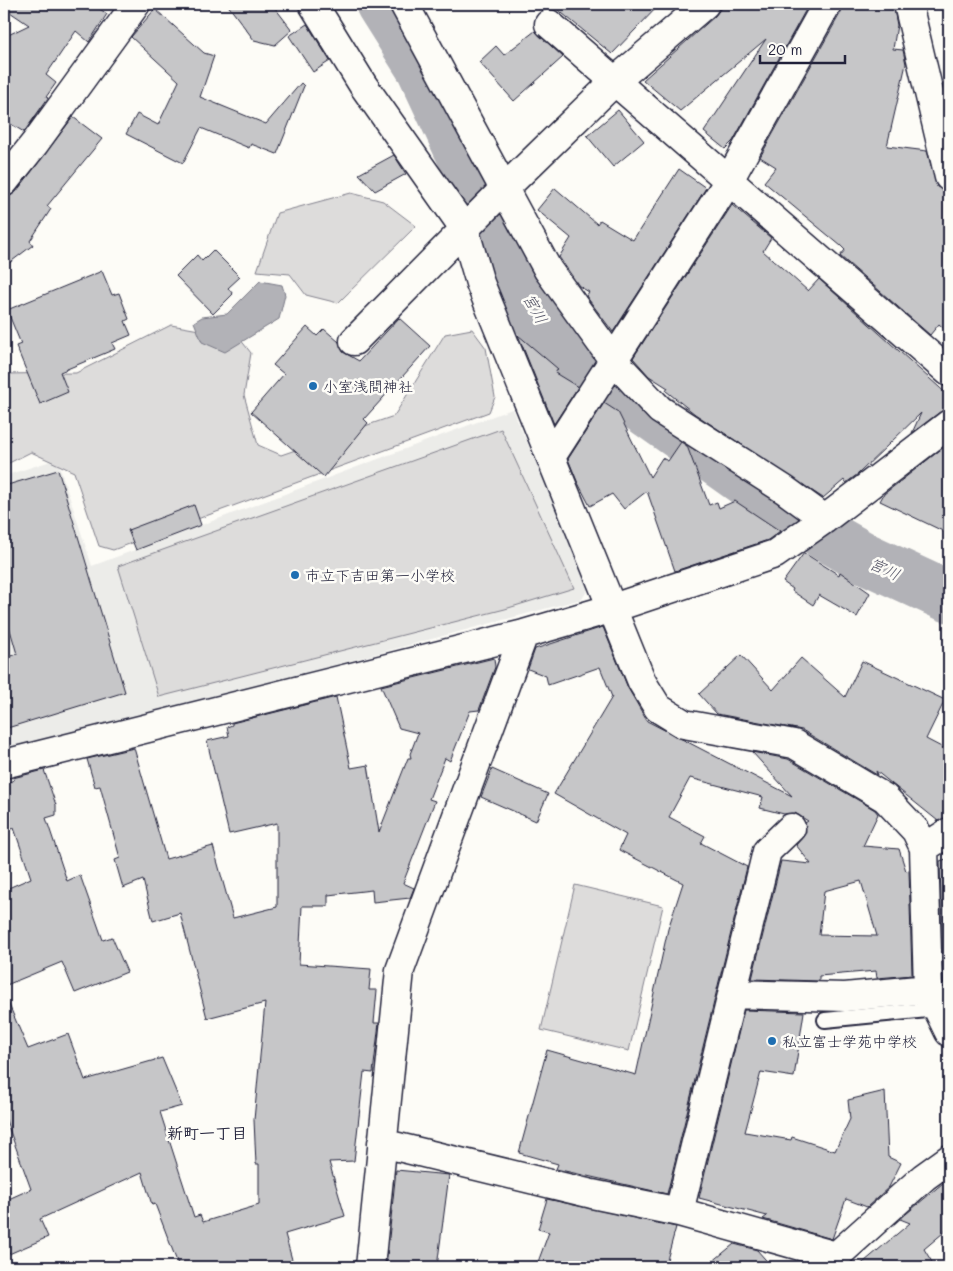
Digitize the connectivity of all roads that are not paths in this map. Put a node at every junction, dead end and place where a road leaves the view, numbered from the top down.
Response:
1 (136, 4) edge
2 (313, 4) edge
3 (404, 4) edge
4 (705, 4) edge
5 (827, 4) edge
6 (908, 4) edge
7 (548, 24) dead end
8 (614, 82) junction
9 (949, 176) edge
10 (4, 182) edge
11 (728, 182) junction
12 (503, 190) junction
13 (464, 228) junction
14 (354, 340) dead end
15 (614, 361) junction
16 (949, 372) edge
17 (949, 424) edge
18 (551, 457) junction
19 (825, 519) junction
20 (613, 608) junction
21 (524, 634) junction
22 (4, 764) edge
23 (791, 828) dead end
24 (949, 832) edge
25 (924, 848) junction
26 (732, 994) junction
27 (938, 1010) edge
28 (825, 1020) dead end
29 (382, 1143) junction
30 (949, 1159) edge
31 (679, 1212) junction
32 (830, 1262) edge
33 (370, 1267) edge

1 - 10 street
2 - 13 street
3 - 12 street
4 - 8 street
5 - 11 street
6 - 9 street
7 - 8 street
8 - 11 street
8 - 12 street
11 - 15 street
11 - 16 street
12 - 13 street
12 - 15 street
13 - 14 street
13 - 18 street
15 - 18 street
15 - 19 street
17 - 19 street
18 - 20 street
19 - 20 street
20 - 21 street
20 - 25 street
21 - 22 street
21 - 29 street
23 - 26 street
24 - 25 street
25 - 27 street
26 - 27 street
26 - 31 street
27 - 28 lane
29 - 31 street
29 - 33 street
30 - 32 street
31 - 32 street

